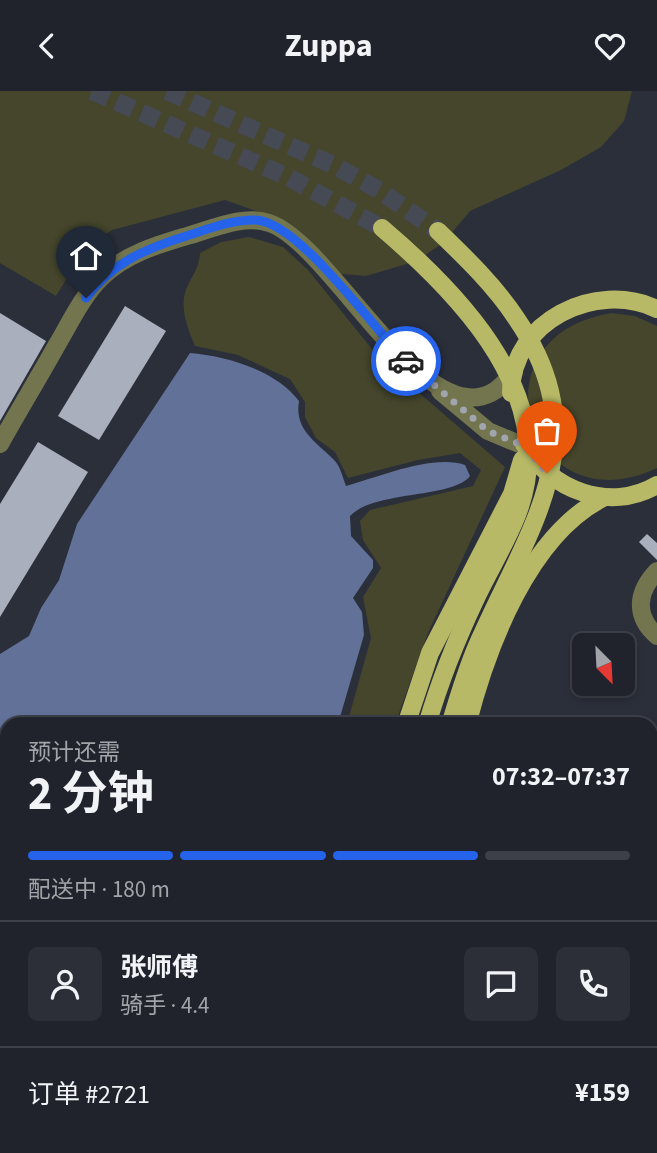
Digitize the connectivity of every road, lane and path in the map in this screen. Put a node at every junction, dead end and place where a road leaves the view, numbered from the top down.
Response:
1 (382, 228) tunnel mouth
2 (438, 231) tunnel mouth
3 (657, 292) edge
4 (629, 299) junction
5 (657, 309) edge
6 (514, 372) junction
7 (421, 376) junction
8 (0, 444) edge
9 (524, 446) junction
10 (657, 485) edge
11 (605, 497) junction
12 (657, 571) edge
13 (657, 636) edge
14 (409, 717) edge
15 (430, 717) edge
16 (453, 717) edge
17 (469, 717) edge

1 - 15 main road, bridge
2 - 16 main road, bridge
3 - 4 main road
4 - 5 main road
4 - 6 main road
6 - 7 street
6 - 9 main road
7 - 8 street
7 - 9 street
9 - 11 main road
9 - 14 main road
10 - 11 main road
11 - 17 main road
12 - 13 street

